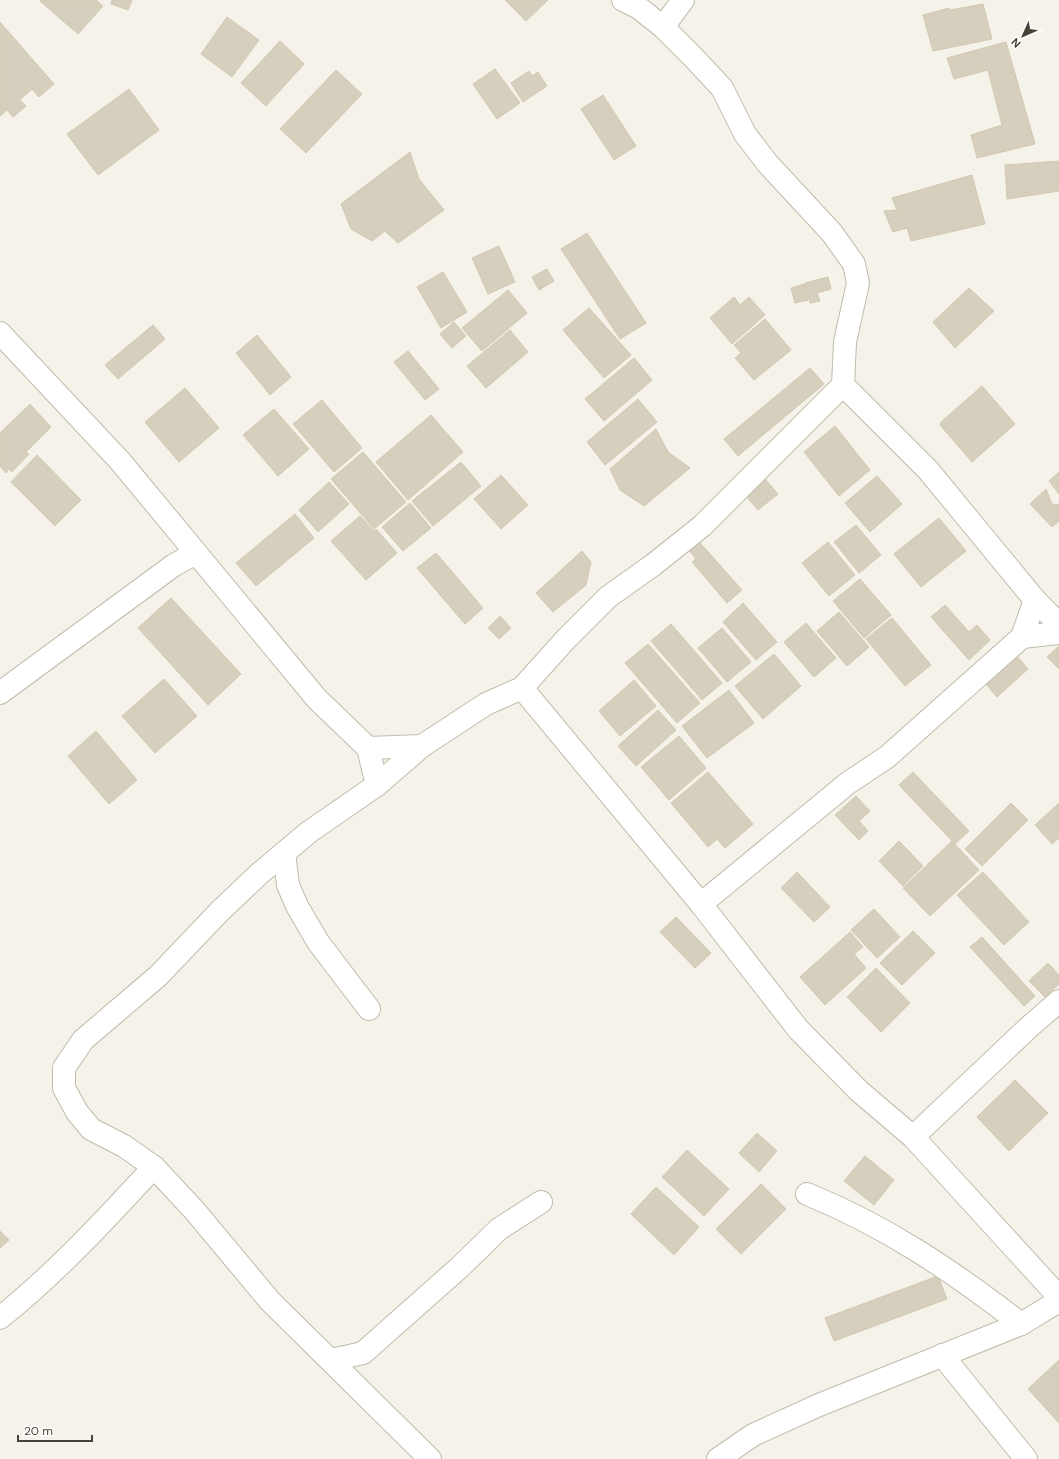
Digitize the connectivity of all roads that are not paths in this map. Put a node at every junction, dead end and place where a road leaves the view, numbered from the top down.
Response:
1 (623, 0) edge
2 (683, 0) edge
3 (662, 27) junction
4 (0, 333) edge
5 (844, 385) junction
6 (196, 553) junction
7 (1035, 600) junction
8 (1059, 624) edge
9 (1059, 633) edge
10 (1022, 637) junction
11 (522, 688) junction
12 (0, 693) edge
13 (422, 746) junction
14 (368, 748) junction
15 (377, 785) junction
16 (284, 853) junction
17 (259, 874) junction
18 (288, 885) junction
19 (701, 904) junction
20 (1059, 1001) edge
21 (369, 1009) dead end
22 (913, 1137) junction
23 (154, 1167) junction
24 (807, 1194) dead end
25 (541, 1202) dead end
26 (1059, 1297) edge
27 (1059, 1301) edge
28 (0, 1318) edge
29 (1021, 1324) junction
30 (363, 1353) junction
31 (942, 1355) junction
32 (331, 1360) junction
33 (361, 1391) junction
34 (430, 1459) edge
35 (718, 1459) edge
36 (1026, 1459) edge

1 - 3 street
2 - 3 street
3 - 5 street
4 - 6 street
5 - 7 street
5 - 11 street
6 - 12 street
6 - 14 street
7 - 8 street
7 - 10 street
9 - 10 street
10 - 19 street
11 - 13 street
11 - 19 street
13 - 14 street
13 - 15 street
14 - 15 street
15 - 16 street
16 - 17 street
16 - 18 street
17 - 18 street
17 - 23 street
18 - 21 street
19 - 22 street
20 - 22 street
22 - 26 street
23 - 28 street
23 - 32 street
24 - 29 street
25 - 30 street
27 - 29 street
29 - 31 street
30 - 32 street
30 - 33 street
31 - 35 street
31 - 36 street
32 - 33 street
33 - 34 street

